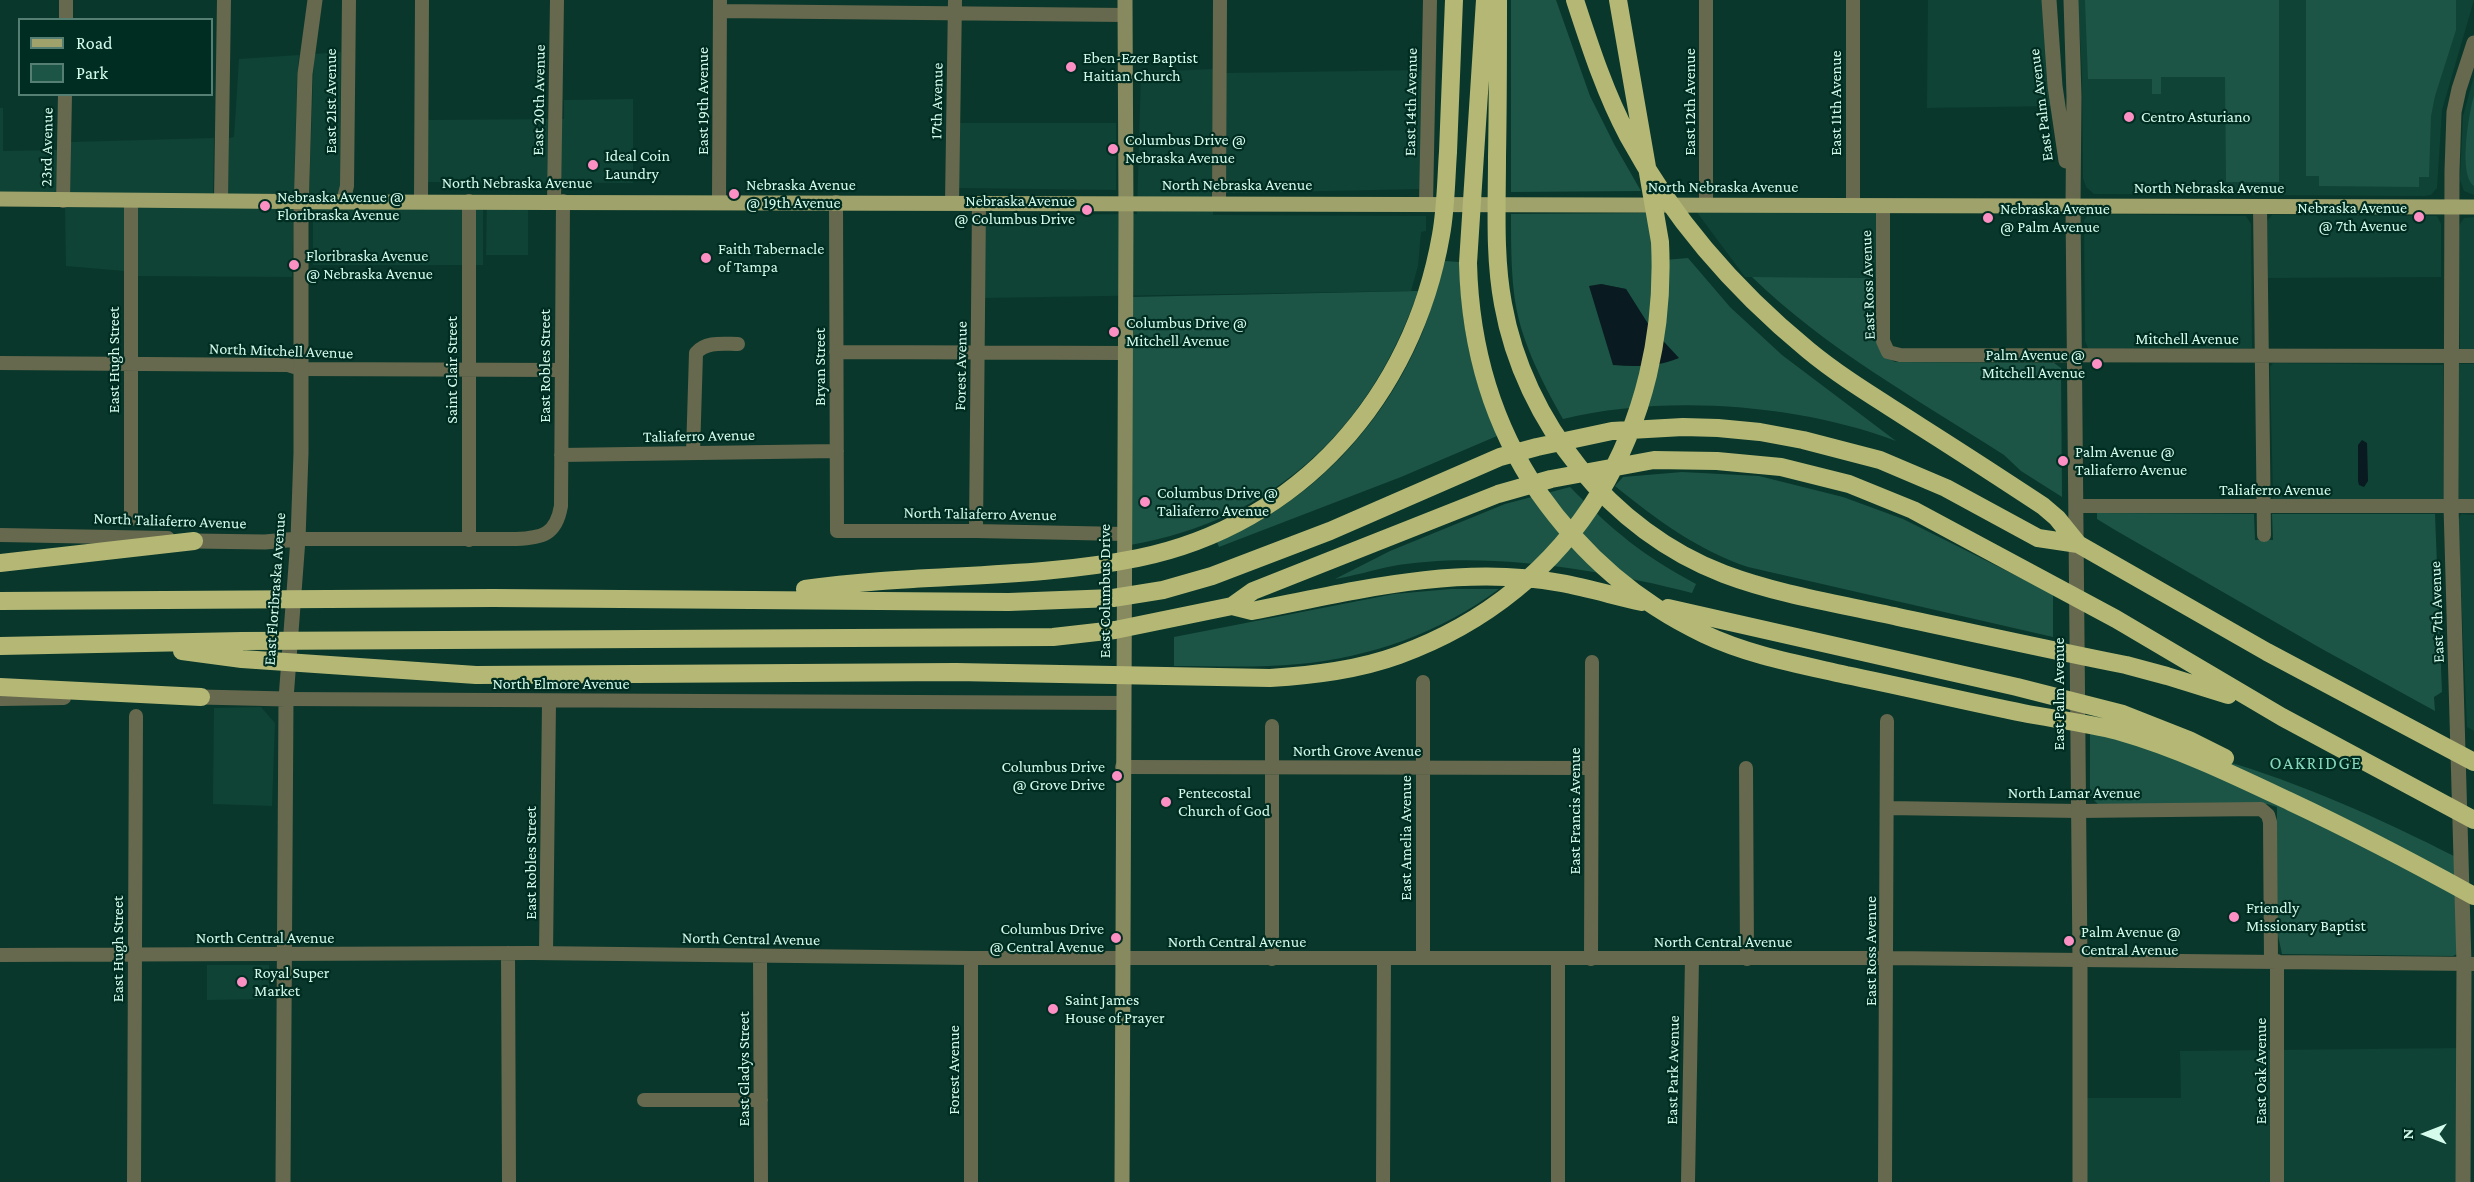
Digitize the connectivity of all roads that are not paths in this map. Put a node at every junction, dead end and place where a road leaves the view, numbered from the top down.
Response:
1 (66, 0) edge
2 (224, 0) edge
3 (315, 0) edge
4 (349, 0) edge
5 (422, 0) edge
6 (557, 0) edge
7 (1220, 0) edge
8 (1430, 0) edge
9 (1454, 0) edge
10 (1485, 0) edge
11 (1498, 0) edge
12 (1575, 0) edge
13 (1618, 0) edge
14 (1706, 0) edge
15 (1853, 0) edge
16 (2049, 0) edge
17 (2071, 0) edge
18 (720, 6) edge
19 (954, 6) edge
20 (1125, 7) edge
21 (66, 18) edge
22 (2474, 43) edge
23 (64, 96) edge
24 (0, 199) edge
25 (63, 201) junction
26 (131, 201) junction
27 (221, 201) junction
28 (301, 201) junction
29 (421, 201) junction
30 (470, 201) junction
31 (558, 201) junction
32 (719, 201) junction
33 (343, 202) junction
34 (836, 202) junction
35 (952, 203) junction
36 (979, 203) junction
37 (1126, 203) junction
38 (1219, 203) junction
39 (1426, 204) junction
40 (1706, 205) junction
41 (1853, 206) junction
42 (1883, 206) junction
43 (2073, 206) junction
44 (2260, 206) junction
45 (2452, 206) junction
46 (2474, 207) edge
47 (738, 344) dead end
48 (836, 352) junction
49 (978, 352) junction
50 (1125, 352) junction
51 (1900, 355) joint
52 (2075, 355) junction
53 (2262, 356) junction
54 (2452, 356) junction
55 (2474, 356) edge
56 (0, 363) edge
57 (131, 364) junction
58 (301, 369) junction
59 (561, 369) junction
60 (468, 371) junction
61 (837, 451) junction
62 (693, 453) junction
63 (561, 454) junction
64 (2076, 506) junction
65 (2263, 506) junction
66 (2451, 506) junction
67 (2474, 506) edge
68 (131, 519) dead end
69 (552, 530) joint
70 (837, 531) joint
71 (976, 531) junction
72 (1124, 534) junction
73 (0, 535) edge
74 (2264, 535) dead end
75 (298, 539) junction
76 (470, 540) junction
77 (194, 541) junction
78 (2078, 544) junction
79 (0, 563) edge
80 (756, 600) junction
81 (0, 601) edge
82 (1232, 606) junction
83 (0, 646) edge
84 (242, 650) junction
85 (1592, 662) dead end
86 (1423, 682) dead end
87 (0, 687) edge
88 (201, 697) junction
89 (0, 699) edge
90 (286, 699) junction
91 (549, 702) junction
92 (1123, 703) junction
93 (136, 716) dead end
94 (2282, 717) junction
95 (1887, 721) dead end
96 (2120, 723) junction
97 (1272, 726) dead end
98 (2474, 762) edge
99 (1122, 767) junction
100 (1271, 767) junction
101 (1422, 768) junction
102 (1591, 768) junction
103 (1746, 768) dead end
104 (1888, 808) junction
105 (2261, 809) joint
106 (2078, 811) junction
107 (2474, 820) edge
108 (2474, 896) edge
109 (508, 953) junction
110 (546, 953) junction
111 (0, 955) edge
112 (134, 955) junction
113 (284, 955) junction
114 (760, 956) junction
115 (971, 958) junction
116 (1122, 958) junction
117 (1423, 958) junction
118 (1887, 958) junction
119 (1272, 959) junction
120 (1384, 959) junction
121 (1558, 959) junction
122 (1591, 959) junction
123 (1692, 959) junction
124 (1747, 959) junction
125 (2274, 961) junction
126 (2080, 962) junction
127 (2469, 964) edge
128 (761, 1100) junction
129 (644, 1101) dead end
130 (134, 1182) edge
131 (283, 1182) edge
132 (509, 1182) edge
133 (761, 1182) edge
134 (971, 1182) edge
135 (1122, 1182) edge
136 (1383, 1182) edge
137 (1558, 1182) edge
138 (1688, 1182) edge
139 (1885, 1182) edge
140 (2079, 1182) edge
141 (2277, 1182) edge
142 (2463, 1182) edge

1 - 21 street
2 - 27 street
3 - 28 street, East Floribraska Avenue
4 - 33 street, East 21st Avenue
5 - 29 street
6 - 31 street, East 20th Avenue
7 - 38 street
8 - 39 street, East 14th Avenue
9 - 80 highway
10 - 96 highway
11 - 94 highway
12 - 78 highway
13 - 84 highway
14 - 40 street, East 12th Avenue
15 - 41 street, East 11th Avenue
16 - 43 street, East Palm Avenue
17 - 43 street, East Palm Avenue
18 - 19 street
18 - 32 street, East 19th Avenue
19 - 20 street
19 - 35 street, 17th Avenue
20 - 37 main road, East Columbus Drive
22 - 45 street, East 7th Avenue
23 - 25 street, 23rd Avenue
24 - 25 main road, North Nebraska Avenue
25 - 26 main road, North Nebraska Avenue
26 - 27 main road, North Nebraska Avenue
26 - 57 street, East Hugh Street
27 - 28 main road, North Nebraska Avenue
28 - 33 main road, North Nebraska Avenue
28 - 58 street, East Floribraska Avenue
29 - 30 main road, North Nebraska Avenue
29 - 33 main road, North Nebraska Avenue
30 - 31 main road, North Nebraska Avenue
30 - 60 street, Saint Clair Street
31 - 32 main road, North Nebraska Avenue
31 - 59 street, East Robles Street
32 - 34 main road, North Nebraska Avenue
34 - 35 main road, North Nebraska Avenue
34 - 48 street, Bryan Street
35 - 36 main road, North Nebraska Avenue
36 - 37 main road, North Nebraska Avenue
36 - 49 street, Forest Avenue
37 - 38 main road, North Nebraska Avenue
37 - 50 main road, East Columbus Drive
38 - 39 main road, North Nebraska Avenue
39 - 40 main road, North Nebraska Avenue
40 - 41 main road, North Nebraska Avenue
41 - 42 main road, North Nebraska Avenue
42 - 43 main road, North Nebraska Avenue
42 - 51 street, East Ross Avenue
43 - 44 main road, North Nebraska Avenue
43 - 52 street, East Palm Avenue
44 - 45 main road, North Nebraska Avenue
44 - 53 street
45 - 46 main road, North Nebraska Avenue
45 - 54 street, East 7th Avenue
47 - 62 street
48 - 49 street
48 - 61 street, Bryan Street
49 - 50 street
49 - 71 street, Forest Avenue
50 - 72 main road, East Columbus Drive
51 - 52 street, Mitchell Avenue
52 - 53 street, Mitchell Avenue
52 - 64 street, East Palm Avenue
53 - 54 street, Mitchell Avenue
53 - 65 street
54 - 55 street, Mitchell Avenue
54 - 66 street, East 7th Avenue
56 - 57 street, North Mitchell Avenue
57 - 58 street, North Mitchell Avenue
57 - 68 street, East Hugh Street
58 - 60 street, North Mitchell Avenue
58 - 75 street, East Floribraska Avenue
59 - 60 street, North Mitchell Avenue
59 - 63 street, East Robles Street
60 - 76 street, Saint Clair Street
61 - 62 street, Taliaferro Avenue
61 - 70 street, Bryan Street
62 - 63 street, Taliaferro Avenue
63 - 69 street, East Robles Street
64 - 65 street, Taliaferro Avenue
64 - 106 street, East Palm Avenue
65 - 66 street, Taliaferro Avenue
65 - 74 street
66 - 67 street, Taliaferro Avenue
66 - 127 street, East 7th Avenue
69 - 76 street, North Taliaferro Avenue
70 - 71 street, North Taliaferro Avenue
71 - 72 street, North Taliaferro Avenue
72 - 92 main road, East Columbus Drive
73 - 77 street, North Taliaferro Avenue
75 - 76 street, North Taliaferro Avenue
75 - 77 street, North Taliaferro Avenue
75 - 90 street, East Floribraska Avenue
77 - 79 highway
78 - 80 highway
78 - 98 highway
80 - 81 highway
82 - 84 highway
82 - 94 highway
82 - 96 highway
83 - 84 highway
85 - 102 street, East Francis Avenue
86 - 101 street, East Amelia Avenue
87 - 88 highway
88 - 89 street, North Elmore Avenue
88 - 90 street, North Elmore Avenue
90 - 91 street, North Elmore Avenue
90 - 113 street, East Floribraska Avenue
91 - 92 street, North Elmore Avenue
91 - 110 street, East Robles Street
92 - 99 main road, East Columbus Drive
93 - 112 street, East Hugh Street
94 - 107 highway
95 - 104 street, East Ross Avenue
96 - 108 highway
97 - 100 street
99 - 100 street, North Grove Avenue
99 - 116 main road, East Columbus Drive
100 - 101 street, North Grove Avenue
100 - 119 street
101 - 102 street, North Grove Avenue
101 - 117 street, East Amelia Avenue
102 - 122 street, East Francis Avenue
103 - 124 street
104 - 106 street, North Lamar Avenue
104 - 118 street, East Ross Avenue
105 - 106 street, North Lamar Avenue
105 - 125 street, East Oak Avenue
106 - 126 street, East Palm Avenue
109 - 110 street, North Central Avenue
109 - 113 street, North Central Avenue
109 - 132 street
110 - 114 street, North Central Avenue
111 - 112 street, North Central Avenue
112 - 113 street, North Central Avenue
112 - 130 street, East Hugh Street
113 - 131 street, East Floribraska Avenue
114 - 115 street, North Central Avenue
114 - 128 street, East Gladys Street
115 - 116 street, North Central Avenue
115 - 134 street, Forest Avenue
116 - 119 street, North Central Avenue
116 - 135 main road, East Columbus Drive
117 - 120 street, North Central Avenue
117 - 121 street, North Central Avenue
118 - 124 street, North Central Avenue
118 - 126 street, North Central Avenue
118 - 139 street, East Ross Avenue
119 - 120 street, North Central Avenue
120 - 136 street
121 - 122 street, North Central Avenue
121 - 137 street
122 - 123 street, North Central Avenue
123 - 124 street, North Central Avenue
123 - 138 street, East Park Avenue
125 - 126 street, North Central Avenue
125 - 127 street, North Central Avenue
125 - 141 street, East Oak Avenue
126 - 140 street, East Palm Avenue
127 - 142 street, East 7th Avenue
128 - 129 street
128 - 133 street, East Gladys Street

